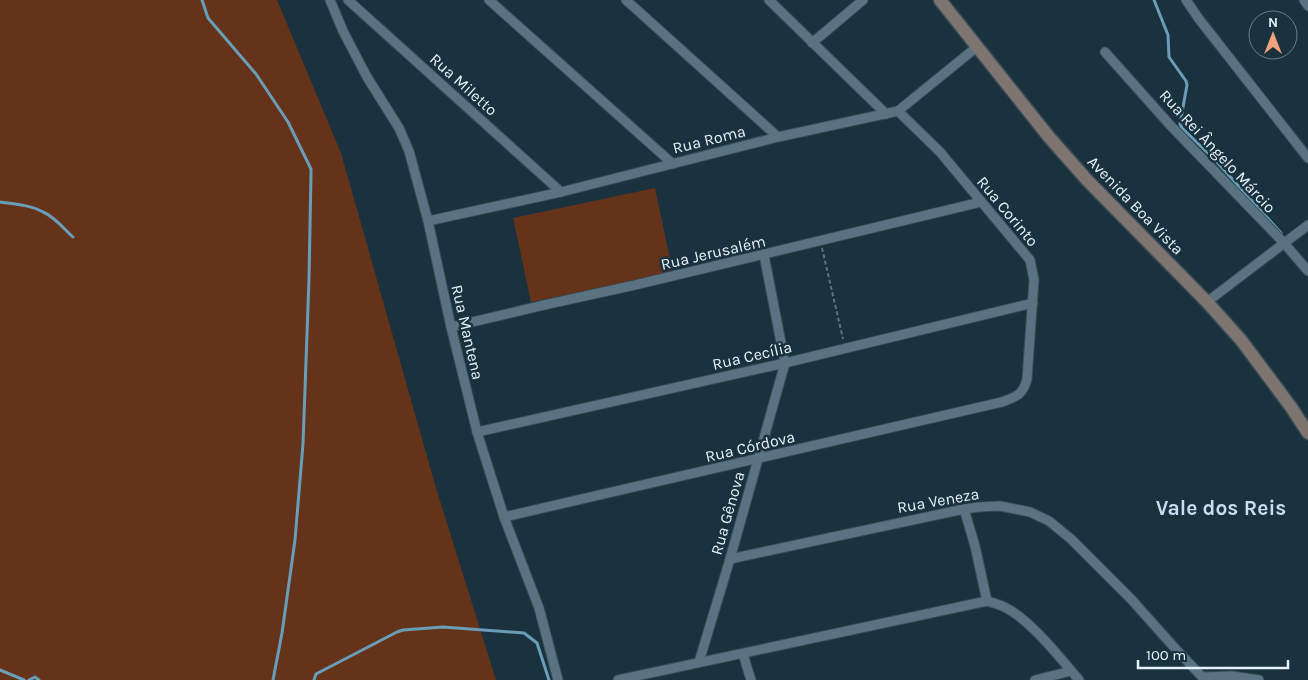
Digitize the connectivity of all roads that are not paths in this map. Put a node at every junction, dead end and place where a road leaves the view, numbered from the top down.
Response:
1 (330, 0) edge
2 (348, 0) edge
3 (489, 0) edge
4 (626, 0) edge
5 (769, 0) edge
6 (863, 0) edge
7 (940, 0) edge
8 (1186, 0) edge
9 (1304, 0) edge
10 (1308, 6) edge
11 (812, 43) junction
12 (978, 46) junction
13 (1105, 52) dead end
14 (898, 111) junction
15 (886, 114) junction
16 (778, 137) junction
17 (1308, 158) edge
18 (673, 164) junction
19 (561, 192) junction
20 (981, 202) junction
21 (428, 221) junction
22 (1308, 225) edge
23 (1284, 243) junction
24 (764, 255) junction
25 (1308, 272) edge
26 (1207, 302) junction
27 (1033, 303) junction
28 (451, 327) junction
29 (785, 363) junction
30 (1002, 402) joint
31 (477, 432) junction
32 (1308, 433) edge
33 (758, 459) junction
34 (964, 509) junction
35 (504, 517) junction
36 (730, 559) junction
37 (987, 601) junction
38 (743, 654) junction
39 (700, 662) junction
40 (1071, 671) junction
41 (653, 676) edge
42 (1204, 678) edge
43 (558, 680) edge
44 (618, 680) edge
45 (751, 680) edge
46 (1035, 680) edge
47 (1079, 680) edge
48 (1258, 680) edge

1 - 21 street, Rua Mantena
2 - 19 street, Rua Miletto
3 - 18 street
4 - 16 street
5 - 11 street
6 - 11 street
7 - 12 street, Avenida Boa Vista
8 - 17 street
9 - 10 street
11 - 15 street
12 - 14 street, Rua Roma
12 - 26 street, Avenida Boa Vista
13 - 23 street, Rua Rei Ângelo Márcio
14 - 15 street, Rua Roma
14 - 20 street, Rua Corinto
15 - 16 street, Rua Roma
16 - 18 street, Rua Roma
18 - 19 street, Rua Roma
19 - 21 street, Rua Roma
20 - 24 street, Rua Jerusalém
20 - 27 street, Rua Corinto
21 - 28 street, Rua Mantena
22 - 23 street
23 - 25 street, Rua Rei Ângelo Márcio
23 - 26 street
24 - 28 street, Rua Jerusalém
24 - 29 street, Rua Gênova
26 - 32 street, Avenida Boa Vista
27 - 29 street, Rua Cecília
27 - 30 street, Rua Corinto
28 - 31 street, Rua Mantena
29 - 31 street, Rua Cecília
29 - 33 street, Rua Gênova
30 - 33 street, Rua Córdova
31 - 35 street, Rua Mantena
33 - 35 street, Rua Córdova
33 - 36 street, Rua Gênova
34 - 36 street, Rua Veneza
34 - 37 street
34 - 42 street, Rua Veneza
35 - 43 street, Rua Mantena
36 - 39 street, Rua Gênova
37 - 38 street
37 - 40 street
38 - 39 street
38 - 45 street
39 - 41 street
40 - 46 street
40 - 47 street
41 - 44 street
42 - 48 street

